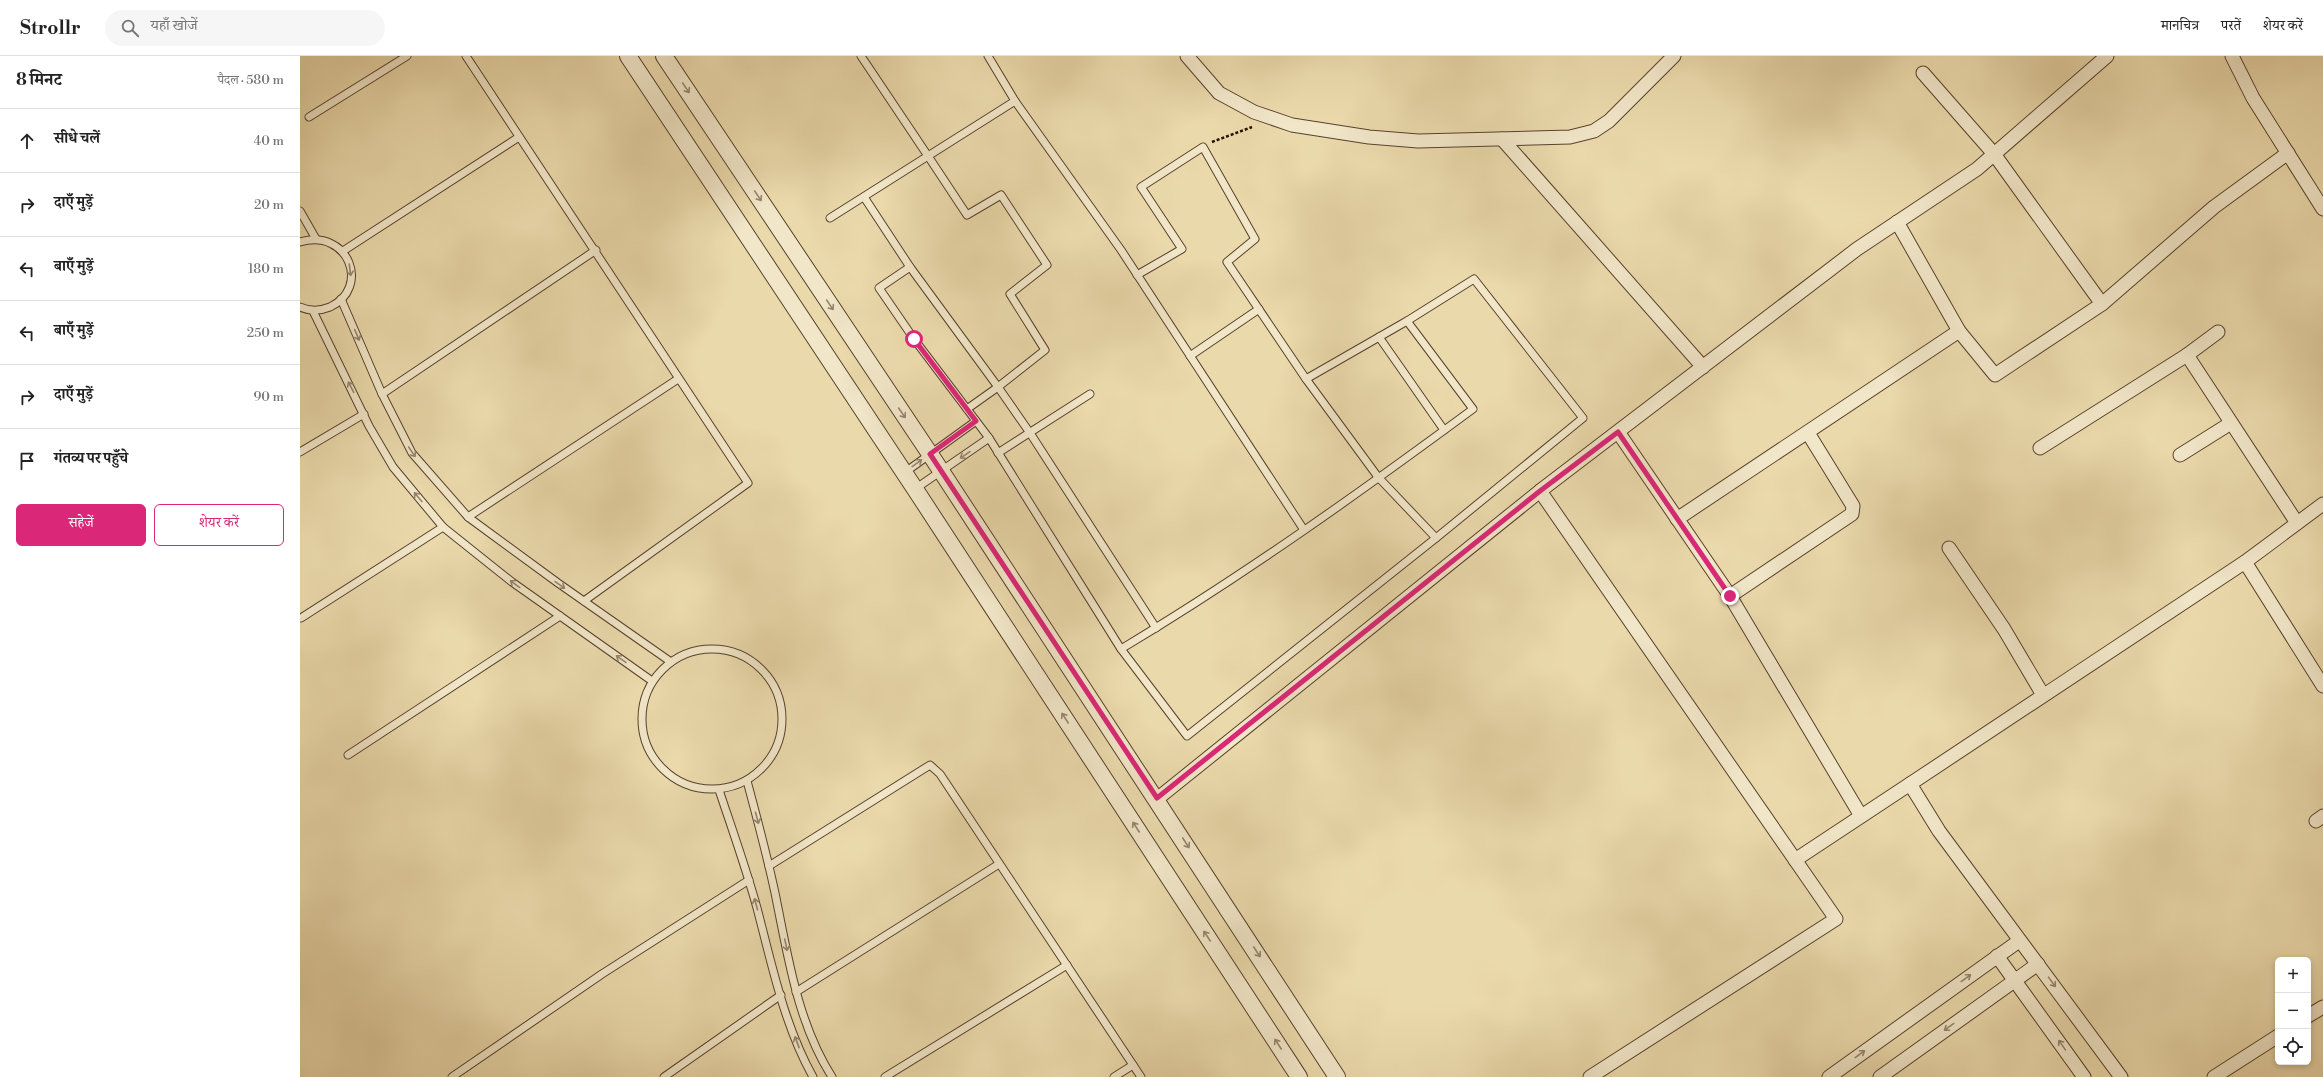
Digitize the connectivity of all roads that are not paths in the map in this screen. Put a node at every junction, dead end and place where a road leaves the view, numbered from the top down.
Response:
1 (407, 56) edge
2 (466, 56) edge
3 (628, 56) edge
4 (664, 56) edge
5 (861, 56) edge
6 (988, 56) edge
7 (1187, 56) edge
8 (1674, 56) edge
9 (2106, 56) edge
10 (2232, 56) edge
11 (1923, 73) dead end
12 (1016, 101) junction
13 (309, 117) dead end
14 (520, 137) junction
15 (1502, 139) junction
16 (2288, 153) junction
17 (1994, 154) junction
18 (928, 156) junction
19 (864, 197) junction
20 (2323, 208) edge
21 (300, 211) edge
22 (830, 218) dead end
23 (1897, 222) junction
24 (316, 239) junction
25 (300, 242) edge
26 (596, 250) junction
27 (343, 251) junction
28 (910, 267) junction
29 (1137, 275) junction
30 (341, 299) junction
31 (2102, 304) junction
32 (300, 307) edge
33 (1258, 309) junction
34 (313, 310) junction
35 (1407, 321) junction
36 (1959, 331) junction
37 (2218, 332) dead end
38 (1379, 337) junction
39 (2187, 355) junction
40 (1190, 356) junction
41 (1703, 367) junction
42 (678, 379) junction
43 (1306, 379) junction
44 (998, 387) junction
45 (382, 394) junction
46 (1090, 394) dead end
47 (967, 409) junction
48 (364, 414) junction
49 (976, 421) junction
50 (2232, 423) junction
51 (1444, 430) junction
52 (1030, 432) junction
53 (1618, 432) junction
54 (1808, 433) junction
55 (989, 438) junction
56 (2040, 448) dead end
57 (300, 452) edge
58 (998, 453) junction
59 (930, 454) junction
60 (2180, 455) dead end
61 (941, 471) junction
62 (904, 473) junction
63 (1378, 477) junction
64 (915, 489) junction
65 (1540, 491) junction
66 (2323, 504) edge
67 (468, 517) junction
68 (1677, 519) junction
69 (2297, 523) junction
70 (443, 527) junction
71 (1304, 530) junction
72 (1436, 538) junction
73 (1949, 548) dead end
74 (2245, 562) junction
75 (1730, 596) junction
76 (584, 601) junction
77 (560, 616) junction
78 (301, 618) edge
79 (1156, 628) junction
80 (1121, 648) junction
81 (671, 662) junction
82 (652, 681) junction
83 (2323, 686) edge
84 (2043, 696) junction
85 (348, 755) dead end
86 (747, 780) junction
87 (1910, 784) junction
88 (719, 790) junction
89 (1157, 798) junction
90 (1861, 816) junction
91 (1795, 860) junction
92 (999, 864) junction
93 (769, 866) junction
94 (750, 880) junction
95 (2020, 941) junction
96 (1997, 956) junction
97 (2038, 964) junction
98 (1067, 965) junction
99 (2015, 980) junction
100 (796, 992) junction
101 (781, 996) junction
102 (2323, 1007) edge
103 (2311, 1014) edge
104 (2275, 1038) edge
105 (1133, 1065) junction
106 (452, 1077) edge
107 (664, 1077) edge
108 (813, 1077) edge
109 (832, 1077) edge
110 (885, 1077) edge
111 (1114, 1077) edge
112 (1141, 1077) edge
113 (1299, 1077) edge
114 (1338, 1077) edge
115 (1590, 1077) edge
116 (1829, 1077) edge
117 (1880, 1077) edge
118 (2084, 1077) edge
119 (2121, 1077) edge
120 (2214, 1077) edge

1 - 13 lane
2 - 14 lane
3 - 62 street
4 -> 59 street
5 - 18 lane
6 - 12 lane
7 - 15 street
8 - 15 street
9 - 17 street
10 - 16 street
11 - 17 street
12 - 18 lane
12 - 29 lane
14 - 26 lane
14 - 27 lane
15 - 41 street
16 - 20 street
16 - 31 street
17 - 23 street
17 - 31 street
18 - 19 lane
18 - 44 lane
19 - 22 lane
19 - 28 lane
21 - 24 lane
23 - 36 street
23 - 41 street
24 - 25 lane
24 - 27 lane
26 - 42 lane
26 - 45 lane
27 -> 30 lane
28 - 44 lane
28 - 47 lane
29 - 33 lane
29 - 40 lane
30 - 34 lane
30 -> 45 lane
31 - 36 street
32 - 34 lane
33 - 40 lane
33 - 43 lane
48 -> 34 lane
35 - 38 lane
35 - 51 lane
35 - 72 lane
36 - 54 street
37 - 39 street
38 - 43 lane
38 - 51 lane
39 - 50 street
39 - 56 street
40 - 71 lane
41 - 53 street
42 - 67 lane
42 - 76 lane
43 - 63 lane
44 - 47 lane
44 - 52 lane
45 -> 67 lane
46 - 52 lane
47 - 49 lane
48 - 57 lane
70 -> 48 lane
49 - 55 lane
49 - 59 lane
50 - 60 street
50 - 69 street
51 - 63 lane
52 - 58 lane
52 - 79 lane
53 - 65 street
53 - 68 street
54 - 68 street
54 - 75 street
55 - 58 lane
55 -> 61 lane
58 - 80 lane
59 - 61 street
62 -> 59 lane
61 - 64 lane
61 - 89 street
62 - 64 street
63 - 71 lane
63 - 72 lane
113 -> 64 street
65 - 89 street
65 - 91 street
66 - 69 street
67 -> 76 lane
68 - 75 street
69 - 74 street
77 -> 70 lane
70 - 78 lane
71 - 79 lane
72 - 80 lane
73 - 84 street
74 - 83 street
74 - 84 street
75 - 90 street
76 - 81 lane
82 -> 77 lane
77 - 85 lane
79 - 80 lane
81 - 82 lane
81 - 86 lane
82 - 88 lane
84 - 87 street
86 - 88 lane
86 -> 93 lane
87 - 90 street
87 - 95 street
88 - 94 lane
89 -> 114 street
90 - 91 street
91 - 115 street
92 - 93 lane
92 - 98 lane
92 - 100 lane
93 -> 100 lane
101 -> 94 lane
94 - 106 lane
95 - 96 street
95 - 97 street
96 - 99 street
116 -> 96 street
97 - 99 street
97 -> 119 street
98 - 105 lane
98 - 110 lane
99 -> 117 street
118 -> 99 street
100 - 109 lane
101 - 107 lane
108 -> 101 lane
102 - 103 street
104 - 120 street
105 - 111 lane
105 - 112 lane

